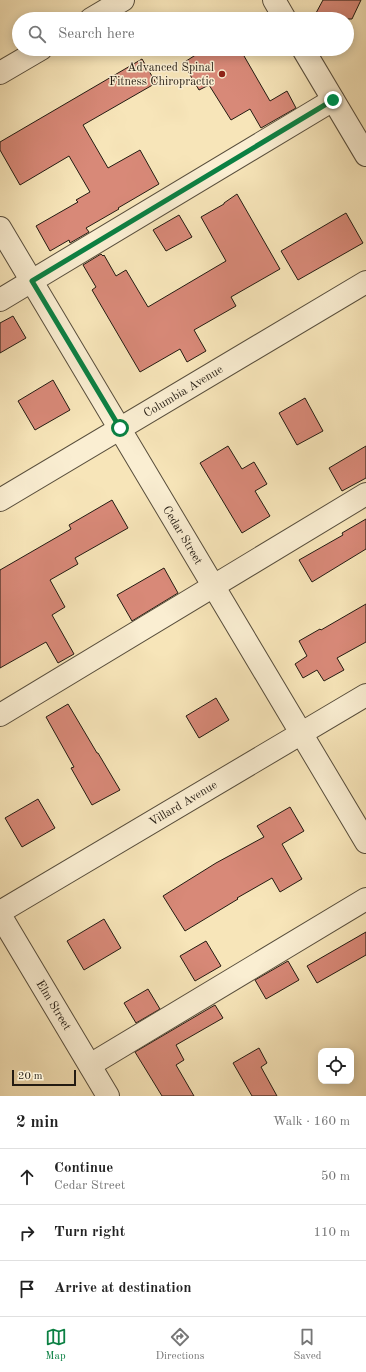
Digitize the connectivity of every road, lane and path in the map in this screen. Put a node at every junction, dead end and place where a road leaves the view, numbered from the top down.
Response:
1 (274, 0) edge
2 (115, 2) edge
3 (101, 12) edge
4 (281, 12) edge
5 (29, 56) edge
6 (307, 56) edge
7 (0, 73) edge
8 (333, 100) junction
9 (366, 155) edge
10 (0, 228) edge
11 (32, 281) junction
12 (366, 282) edge
13 (0, 300) edge
14 (120, 428) junction
15 (366, 494) edge
16 (0, 500) edge
17 (214, 586) junction
18 (366, 695) edge
19 (0, 715) edge
20 (302, 733) junction
21 (366, 842) edge
22 (366, 899) edge
23 (0, 912) edge
24 (0, 915) edge
25 (90, 1065) junction
26 (108, 1096) edge

1 - 4 street
2 - 3 street
5 - 7 street
6 - 8 street
8 - 9 street
8 - 11 street
10 - 11 street, Cedar Street
11 - 13 street
11 - 14 street, Cedar Street
12 - 14 street, Columbia Avenue
14 - 16 street, Columbia Avenue
14 - 17 street, Cedar Street
15 - 17 street
17 - 19 street
17 - 20 street, Cedar Street
18 - 20 street, Villard Avenue
20 - 21 street, Cedar Street
20 - 23 street, Villard Avenue
22 - 25 street
24 - 25 street, Elm Street
25 - 26 street, Elm Street

